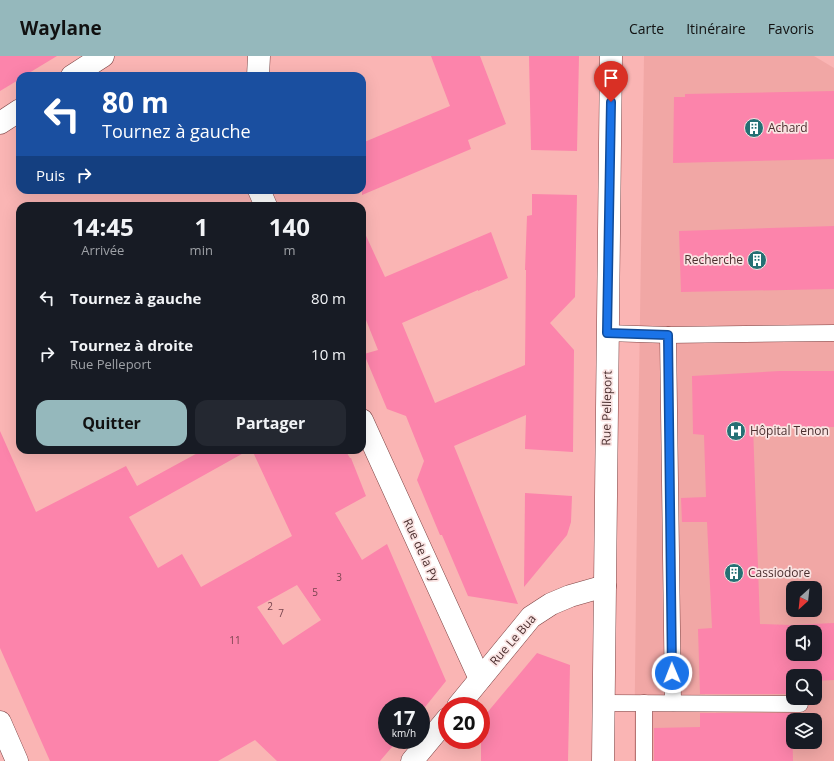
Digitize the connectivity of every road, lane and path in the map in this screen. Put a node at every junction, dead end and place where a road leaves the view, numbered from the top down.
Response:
1 (103, 56) edge
2 (259, 56) edge
3 (611, 56) edge
4 (78, 72) edge
5 (258, 72) edge
6 (16, 113) edge
7 (0, 123) edge
8 (607, 333) junction
9 (834, 333) edge
10 (668, 335) junction
11 (366, 429) edge
12 (605, 586) junction
13 (480, 679) junction
14 (465, 697) edge
15 (604, 703) junction
16 (644, 703) junction
17 (673, 703) junction
18 (786, 704) edge
19 (0, 722) edge
20 (438, 730) edge
21 (17, 761) edge
22 (412, 761) edge
23 (603, 761) edge
24 (644, 761) edge

1 - 4 street
2 - 5 street
3 - 8 street, Rue Pelleport
6 - 7 street
8 - 10 lane
8 - 12 street, Rue Pelleport
9 - 10 lane
10 - 17 lane
11 - 13 street, Rue de la Py
12 - 13 street, Rue Le Bua
12 - 15 street, Rue Pelleport
13 - 14 street, Rue Le Bua
15 - 16 lane
15 - 23 street, Rue Pelleport
16 - 17 lane
16 - 24 lane
17 - 18 lane
19 - 21 street
20 - 22 street

